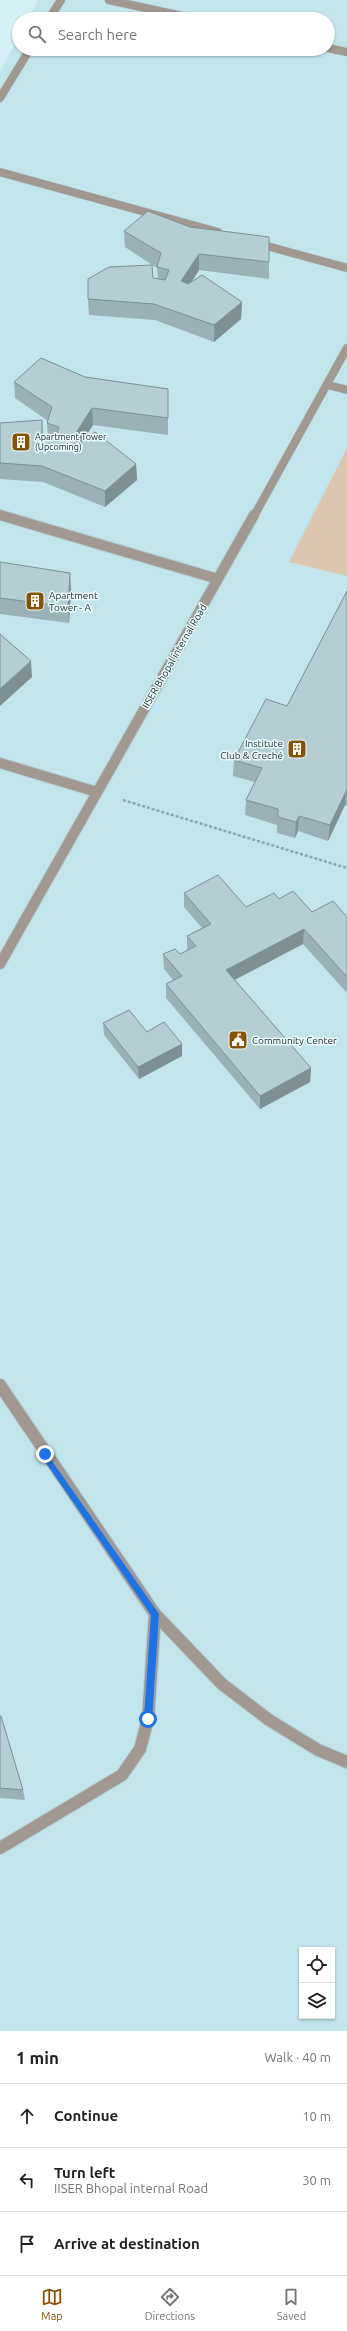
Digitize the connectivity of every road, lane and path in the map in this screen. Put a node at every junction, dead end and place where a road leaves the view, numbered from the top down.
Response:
1 (60, 0) edge
2 (109, 0) edge
3 (53, 12) edge
4 (164, 12) edge
5 (335, 49) edge
6 (347, 52) edge
7 (26, 56) edge
8 (0, 98) edge
9 (0, 172) edge
10 (226, 234) edge
11 (249, 241) edge
12 (347, 268) edge
13 (347, 348) edge
14 (328, 385) junction
15 (347, 390) edge
16 (0, 515) edge
17 (218, 579) junction
18 (0, 763) edge
19 (97, 792) junction
20 (347, 868) edge
21 (0, 964) edge
22 (0, 1385) edge
23 (155, 1614) junction
24 (347, 1762) edge
25 (0, 1848) edge

1 - 3 lane
2 - 4 lane
5 - 6 lane
7 - 8 lane
9 - 10 lane
11 - 12 lane
13 - 14 lane, IISER Bhopal internal Road
14 - 15 lane
14 - 17 lane, IISER Bhopal internal Road
16 - 17 lane
17 - 19 lane, IISER Bhopal internal Road
18 - 19 lane
19 - 20 path
19 - 21 lane, IISER Bhopal internal Road
22 - 23 lane
23 - 24 lane
23 - 25 lane

